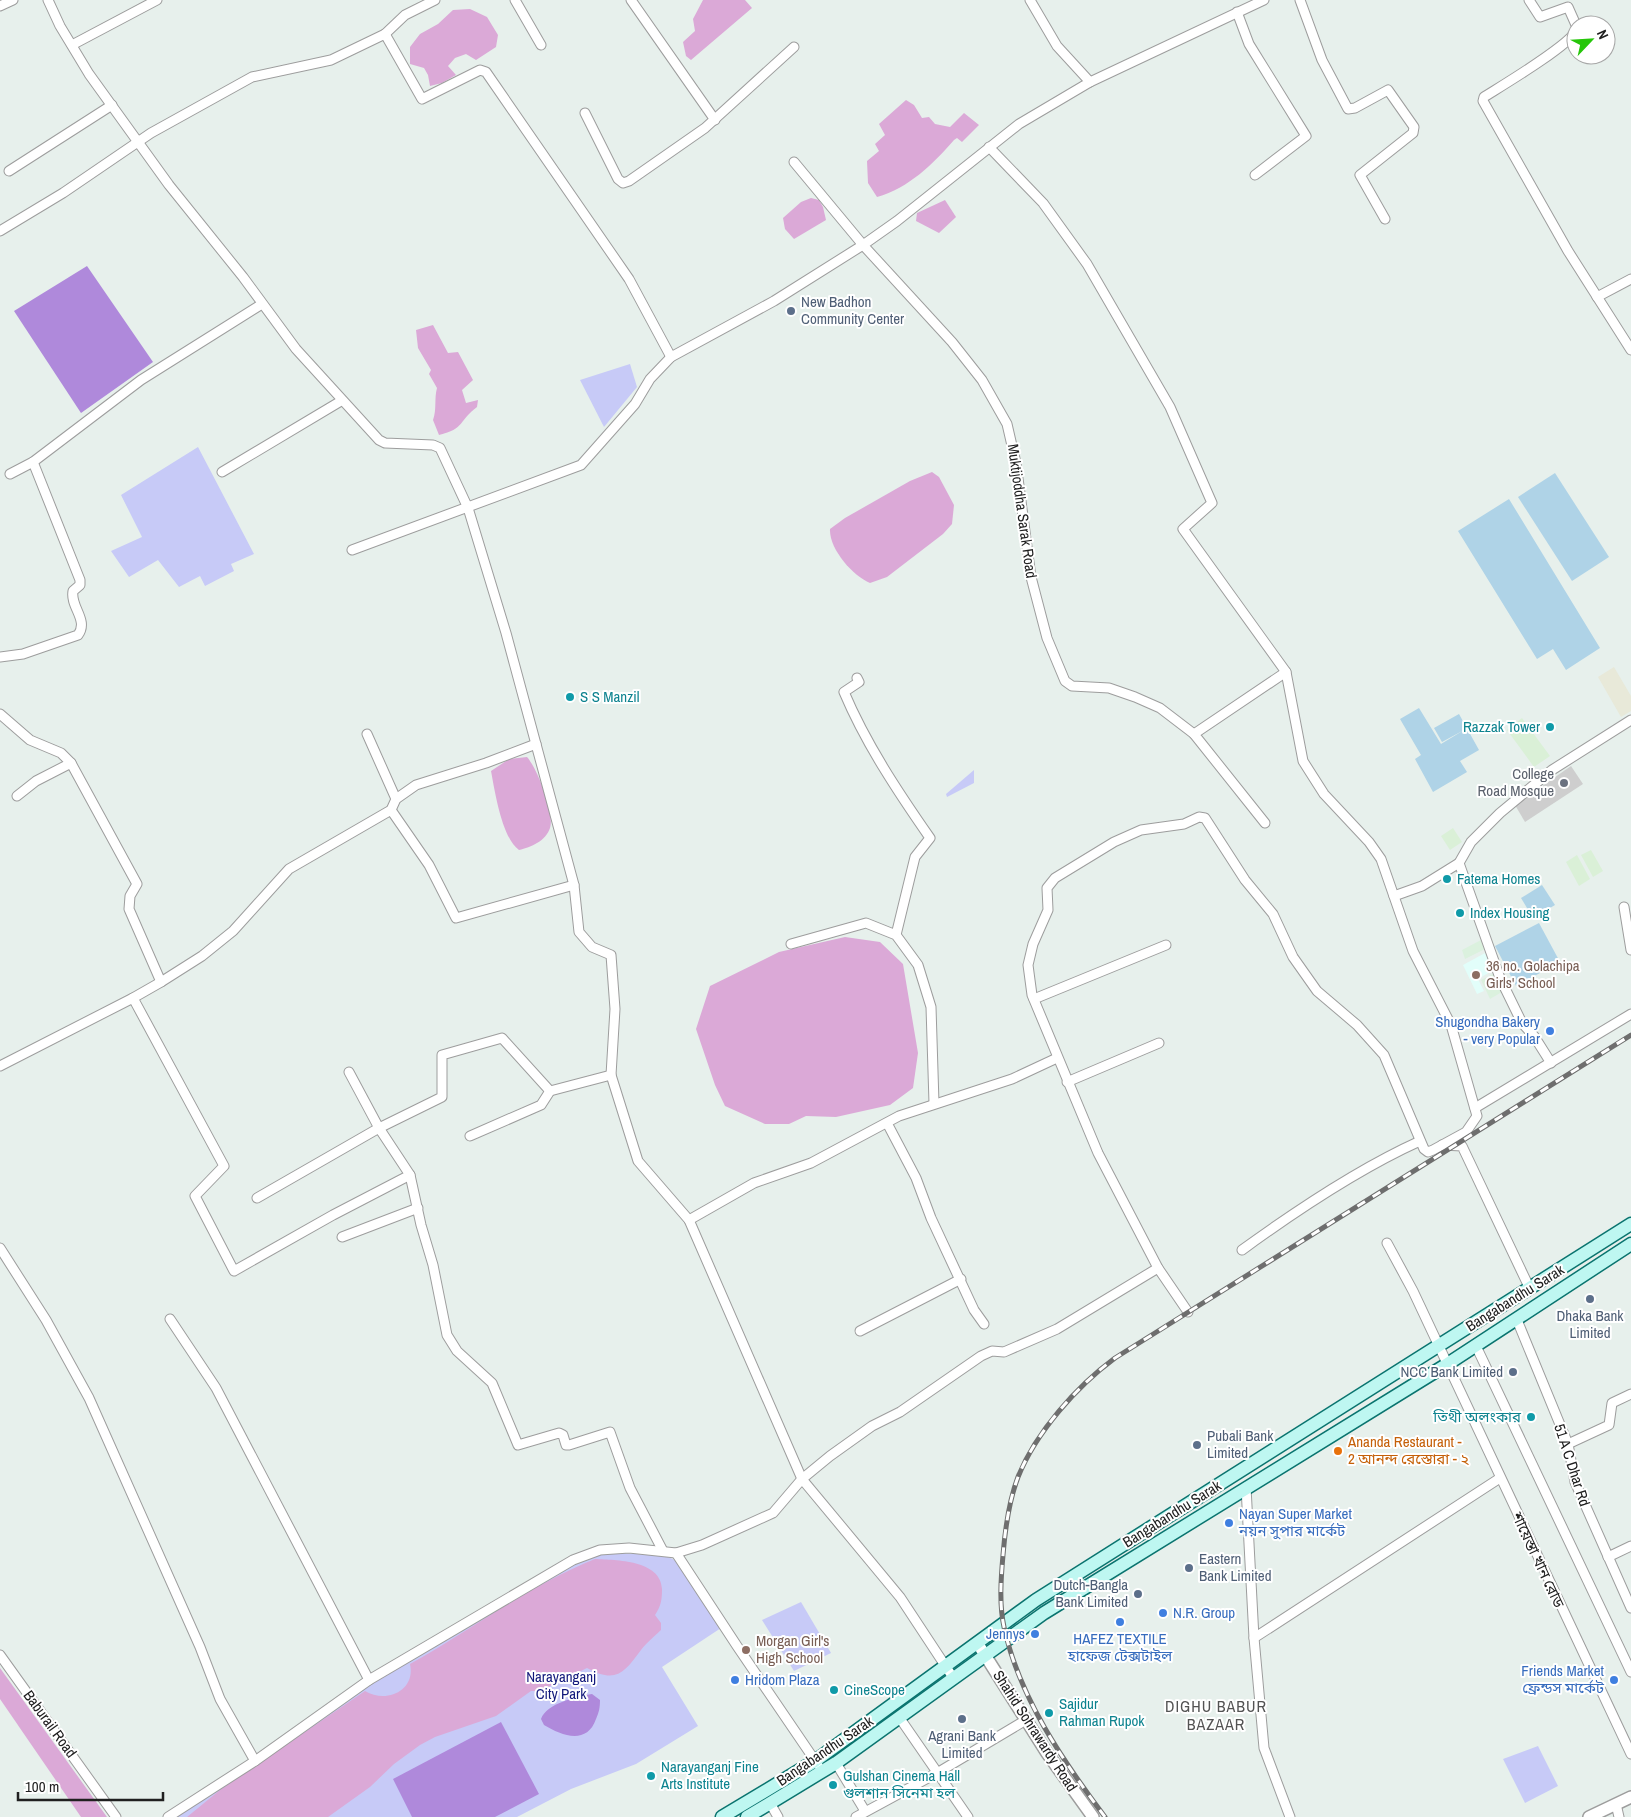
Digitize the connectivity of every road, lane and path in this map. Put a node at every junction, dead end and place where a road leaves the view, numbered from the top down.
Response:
1 (13, 0) edge
2 (48, 0) edge
3 (157, 0) edge
4 (435, 0) edge
5 (515, 0) edge
6 (632, 0) edge
7 (1030, 0) edge
8 (1264, 0) edge
9 (1300, 0) edge
10 (1529, 0) edge
11 (0, 6) edge
12 (1237, 12) junction
13 (1572, 15) edge
14 (385, 34) junction
15 (1566, 42) edge
16 (541, 44) dead end
17 (72, 45) junction
18 (794, 47) dead end
19 (1090, 82) junction
20 (112, 106) junction
21 (585, 113) dead end
22 (715, 120) junction
23 (138, 141) junction
24 (989, 147) junction
25 (794, 162) dead end
26 (9, 171) dead end
27 (1255, 175) dead end
28 (1385, 218) dead end
29 (0, 231) edge
30 (863, 245) junction
31 (1631, 279) edge
32 (1597, 297) junction
33 (262, 304) junction
34 (1631, 350) edge
35 (671, 357) junction
36 (341, 401) junction
37 (33, 462) junction
38 (222, 472) dead end
39 (10, 474) dead end
40 (468, 508) junction
41 (352, 550) dead end
42 (0, 657) edge
43 (1286, 672) junction
44 (858, 678) dead end
45 (0, 714) edge
46 (1631, 720) edge
47 (367, 734) dead end
48 (1194, 734) junction
49 (536, 744) junction
50 (71, 763) junction
51 (17, 796) dead end
52 (396, 799) junction
53 (391, 810) junction
54 (1265, 823) dead end
55 (1459, 863) junction
56 (574, 885) junction
57 (1394, 896) junction
58 (1624, 907) dead end
59 (896, 935) junction
60 (791, 944) dead end
61 (1166, 945) dead end
62 (1631, 950) edge
63 (162, 982) junction
64 (133, 998) junction
65 (1034, 999) junction
66 (1631, 1014) edge
67 (1159, 1043) dead end
68 (1057, 1058) junction
69 (1551, 1063) junction
70 (0, 1066) edge
71 (349, 1072) dead end
72 (611, 1075) junction
73 (1067, 1082) junction
74 (550, 1091) junction
75 (934, 1103) junction
76 (1474, 1108) junction
77 (888, 1123) junction
78 (379, 1128) junction
79 (470, 1136) dead end
80 (1420, 1141) junction
81 (1442, 1144) junction
82 (410, 1175) junction
83 (257, 1198) dead end
84 (418, 1208) junction
85 (690, 1220) junction
86 (1631, 1224) edge
87 (342, 1237) dead end
88 (1387, 1243) dead end
89 (1631, 1244) edge
90 (0, 1248) edge
91 (1242, 1250) dead end
92 (1158, 1268) junction
93 (961, 1279) junction
94 (1530, 1289) junction
95 (1188, 1312) dead end
96 (170, 1319) dead end
97 (1517, 1320) junction
98 (984, 1324) dead end
99 (860, 1330) dead end
100 (1476, 1346) junction
101 (1438, 1347) junction
102 (1446, 1365) junction
103 (1631, 1394) edge
104 (1568, 1444) junction
105 (1500, 1478) junction
106 (802, 1479) junction
107 (1246, 1487) junction
108 (1631, 1546) edge
109 (663, 1551) junction
110 (676, 1553) junction
111 (1608, 1557) junction
112 (1631, 1608) edge
113 (1254, 1638) junction
114 (978, 1644) junction
115 (0, 1655) edge
116 (986, 1656) junction
117 (946, 1666) junction
118 (1631, 1672) edge
119 (954, 1679) junction
120 (370, 1680) junction
121 (899, 1717) junction
122 (1026, 1720) junction
123 (1631, 1754) edge
124 (255, 1760) junction
125 (836, 1763) junction
126 (819, 1766) junction
127 (937, 1773) junction
128 (1631, 1797) edge
129 (770, 1803) junction
130 (1616, 1804) junction
131 (865, 1811) junction
132 (116, 1817) edge
133 (168, 1817) edge
134 (722, 1817) edge
135 (747, 1817) edge
136 (778, 1817) edge
137 (856, 1817) edge
138 (968, 1817) edge
139 (1093, 1817) edge
140 (1290, 1817) edge
141 (1589, 1817) edge
142 (1619, 1817) edge

1 - 11 street
2 - 17 street
3 - 17 street
4 - 14 street
5 - 16 street
6 - 22 street
7 - 19 street
8 - 12 street
9 - 28 street
10 - 13 street
12 - 19 street
12 - 27 street
14 - 23 street
14 - 35 street
15 - 32 street
17 - 20 street
18 - 22 street
19 - 24 street
20 - 23 street
20 - 26 street
21 - 22 street
23 - 29 street
23 - 33 street
24 - 30 street
24 - 43 street
25 - 30 street
30 - 35 street
30 - 48 street, Muktijoddha Sarak Road
31 - 32 street
32 - 34 street
33 - 36 street
33 - 37 street
35 - 40 street
36 - 38 street
36 - 40 street
37 - 39 street
37 - 42 street
40 - 41 street
40 - 49 street
43 - 48 street
43 - 57 street
44 - 59 street
45 - 50 street
46 - 55 street
47 - 52 street
48 - 54 street
49 - 52 street
49 - 56 street
50 - 51 street
50 - 63 street
52 - 53 street
53 - 56 street
53 - 63 street
55 - 57 street
55 - 69 street
56 - 72 street
57 - 76 street
58 - 62 street
59 - 60 street
59 - 75 street
61 - 65 street
63 - 64 street
64 - 70 street
64 - 82 street
65 - 68 street
65 - 80 street
66 - 69 street
67 - 73 street
68 - 73 street
68 - 75 street
69 - 76 street
71 - 78 street
72 - 74 street
72 - 85 street
73 - 92 street
74 - 78 street
74 - 79 street
75 - 77 street
76 - 81 street
77 - 85 street
77 - 93 street
78 - 82 street
78 - 83 street
80 - 81 street
80 - 91 street
81 - 94 street
82 - 84 street
84 - 87 street
84 - 109 street
85 - 106 street
86 - 94 main road, Bangabandhu Sarak
88 - 101 street, শায়েস্তা খান রোড
89 - 97 main road, Bangabandhu Sarak
90 - 124 street
92 - 95 street
92 - 106 street
93 - 98 street
93 - 99 street
94 - 101 main road, Bangabandhu Sarak
96 - 120 street
97 - 100 main road, Bangabandhu Sarak
97 - 104 street, 51 A C Dhar Rd
100 - 102 main road, Bangabandhu Sarak
100 - 118 street
101 - 102 street, শায়েস্তা খান রোড
101 - 114 main road, Bangabandhu Sarak
102 - 105 street, শায়েস্তা খান রোড
102 - 107 main road, Bangabandhu Sarak
103 - 104 street
104 - 111 street, 51 A C Dhar Rd
105 - 113 street
105 - 123 street, শায়েস্তা খান রোড
106 - 110 street
106 - 117 street
107 - 113 street
107 - 116 main road, Bangabandhu Sarak
108 - 111 street
109 - 110 street
109 - 120 street
110 - 126 street
111 - 112 street, 51 A C Dhar Rd
113 - 140 street
114 - 116 street, Shahid Sohrawardy Road
114 - 117 main road, Bangabandhu Sarak
115 - 132 street, Baburail Road
116 - 119 main road, Bangabandhu Sarak
116 - 122 street, Shahid Sohrawardy Road
117 - 119 street
117 - 126 main road, Bangabandhu Sarak
119 - 121 main road, Bangabandhu Sarak
120 - 124 street
121 - 125 main road, Bangabandhu Sarak
121 - 127 street
122 - 127 street
122 - 139 street, Shahid Sohrawardy Road
124 - 133 street
125 - 126 main road, Bangabandhu Sarak
125 - 131 street
126 - 129 main road, Bangabandhu Sarak
126 - 134 main road, Bangabandhu Sarak
127 - 131 street
127 - 138 street
128 - 130 street
129 - 135 main road, Bangabandhu Sarak
129 - 136 street
130 - 141 street
130 - 142 street
131 - 137 street

